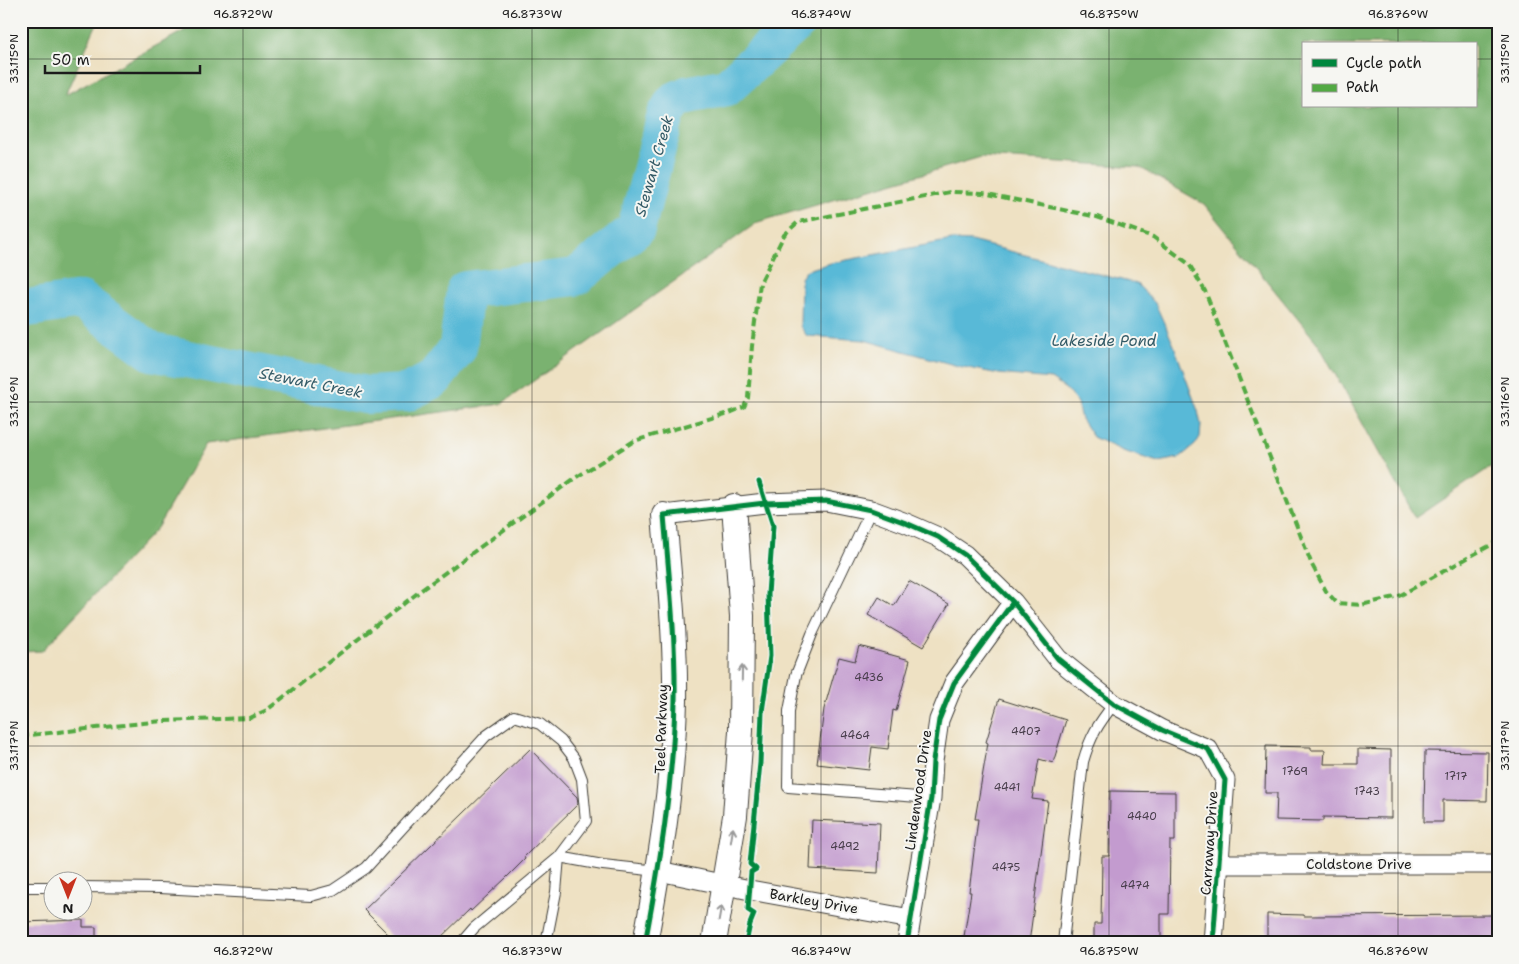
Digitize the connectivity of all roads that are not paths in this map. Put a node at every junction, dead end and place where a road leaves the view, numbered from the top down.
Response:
1 (734, 506) junction
2 (871, 510) junction
3 (664, 515) joint
4 (1013, 602) junction
5 (1114, 704) junction
6 (930, 798) junction
7 (559, 857) junction
8 (1219, 864) junction
9 (1498, 864) edge
10 (659, 871) junction
11 (725, 884) junction
12 (21, 887) edge
13 (42, 887) edge
14 (92, 887) edge
15 (911, 918) junction
16 (461, 943) edge
17 (546, 943) edge
18 (645, 943) edge
19 (714, 943) edge
20 (907, 943) edge
21 (1063, 943) edge
22 (1213, 943) edge

1 - 2 street, Carraway Drive
1 - 3 street, Carraway Drive
11 -> 1 street
2 - 4 street, Carraway Drive
2 - 6 lane
3 - 10 street, Teel Parkway
4 - 5 street, Carraway Drive
4 - 6 street, Lindenwood Drive
5 - 8 street, Carraway Drive
5 - 21 lane
6 - 15 street, Lindenwood Drive
7 - 10 lane
7 - 14 lane
7 - 16 lane
7 - 17 lane
8 - 9 street, Coldstone Drive
8 - 22 street, Carraway Drive
10 - 11 street, Barkley Drive
10 - 18 street, Teel Parkway
11 - 15 street, Barkley Drive
19 -> 11 street
12 - 13 lane
15 - 20 street, Lindenwood Drive

